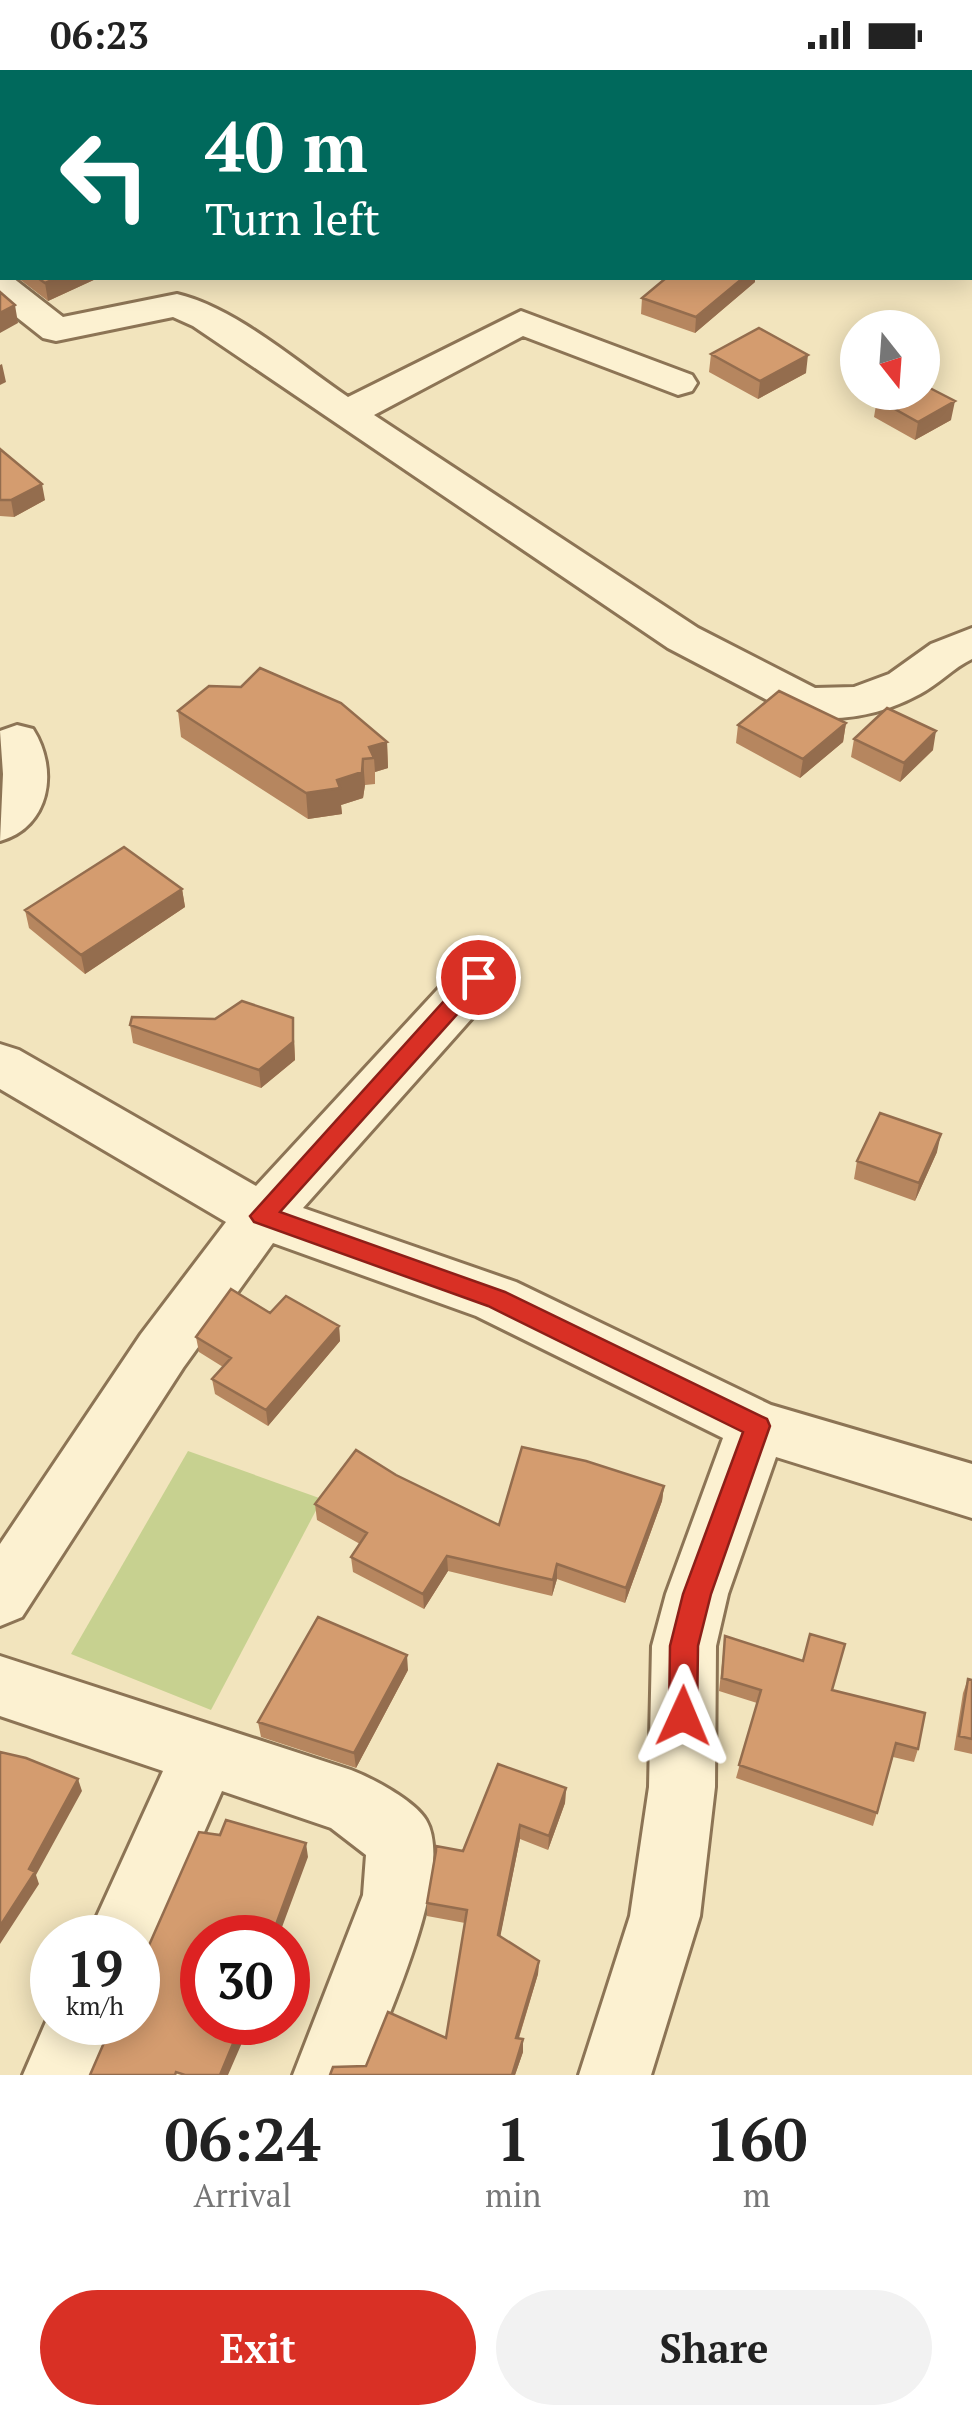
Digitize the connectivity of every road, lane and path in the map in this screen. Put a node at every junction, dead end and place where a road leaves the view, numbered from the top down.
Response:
1 (0, 286) edge
2 (678, 382) dead end
3 (348, 413) junction
4 (972, 642) edge
5 (17, 740) dead end
6 (0, 825) edge
7 (478, 977) dead end
8 (0, 1064) edge
9 (262, 1216) junction
10 (758, 1426) junction
11 (972, 1491) edge
12 (0, 1596) edge
13 (0, 1686) edge
14 (204, 1756) junction
15 (132, 1915) edge
16 (73, 2045) edge
17 (59, 2075) edge
18 (329, 2075) edge
19 (615, 2075) edge

1 - 3 street
2 - 3 street
3 - 4 street
5 - 6 street
7 - 9 street
8 - 9 street
9 - 10 street
9 - 12 street
10 - 11 street
10 - 19 street
13 - 14 street
14 - 15 street
14 - 18 street
16 - 17 street

